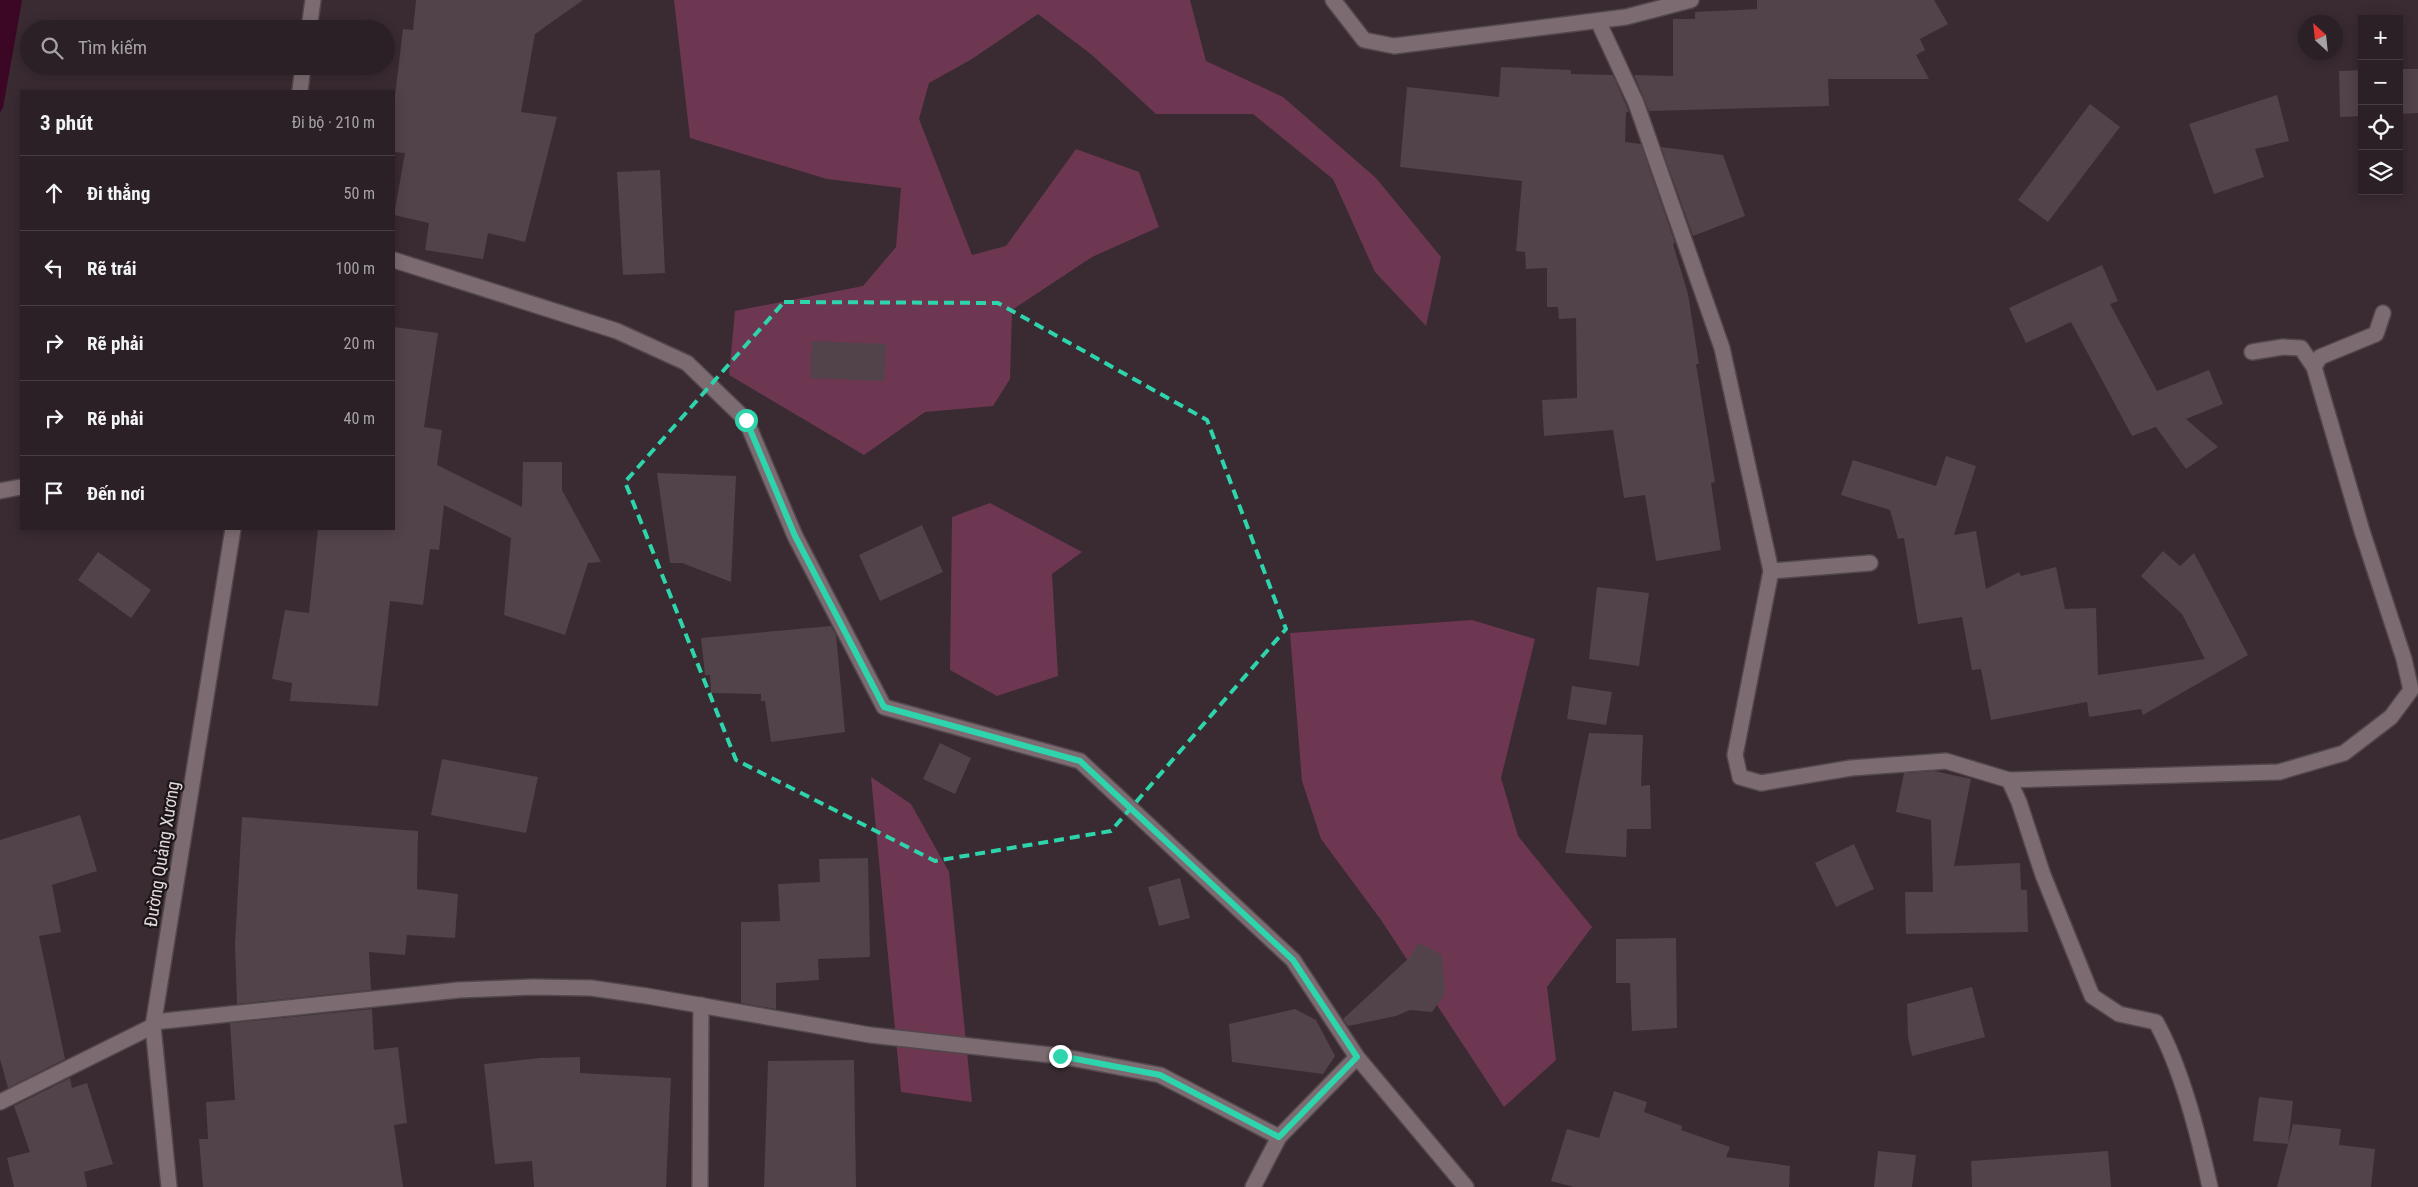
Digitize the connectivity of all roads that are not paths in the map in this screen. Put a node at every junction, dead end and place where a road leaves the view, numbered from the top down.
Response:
1 (313, 0) edge
2 (1333, 0) edge
3 (1690, 0) edge
4 (310, 20) edge
5 (1598, 21) junction
6 (303, 75) edge
7 (300, 90) edge
8 (395, 260) edge
9 (2383, 314) dead end
10 (2252, 352) dead end
11 (2314, 367) junction
12 (20, 487) edge
13 (0, 491) edge
14 (233, 530) edge
15 (1870, 563) dead end
16 (1772, 571) junction
17 (2009, 780) junction
18 (701, 1005) junction
19 (154, 1024) junction
20 (1357, 1057) junction
21 (0, 1102) edge
22 (1279, 1137) junction
23 (169, 1187) edge
24 (700, 1187) edge
25 (1253, 1187) edge
26 (1466, 1187) edge
27 (2210, 1187) edge

1 - 4 street
2 - 5 street
3 - 5 street
5 - 16 street
6 - 7 street
8 - 20 street
9 - 11 street
10 - 11 street
11 - 17 street
12 - 13 street
14 - 19 street, Đường Quảng Xương
15 - 16 street
16 - 17 street
17 - 27 street
18 - 19 street
18 - 22 street
18 - 24 street
19 - 21 street
19 - 23 street, Đường Quảng Xương
20 - 22 street
20 - 26 street
22 - 25 street

